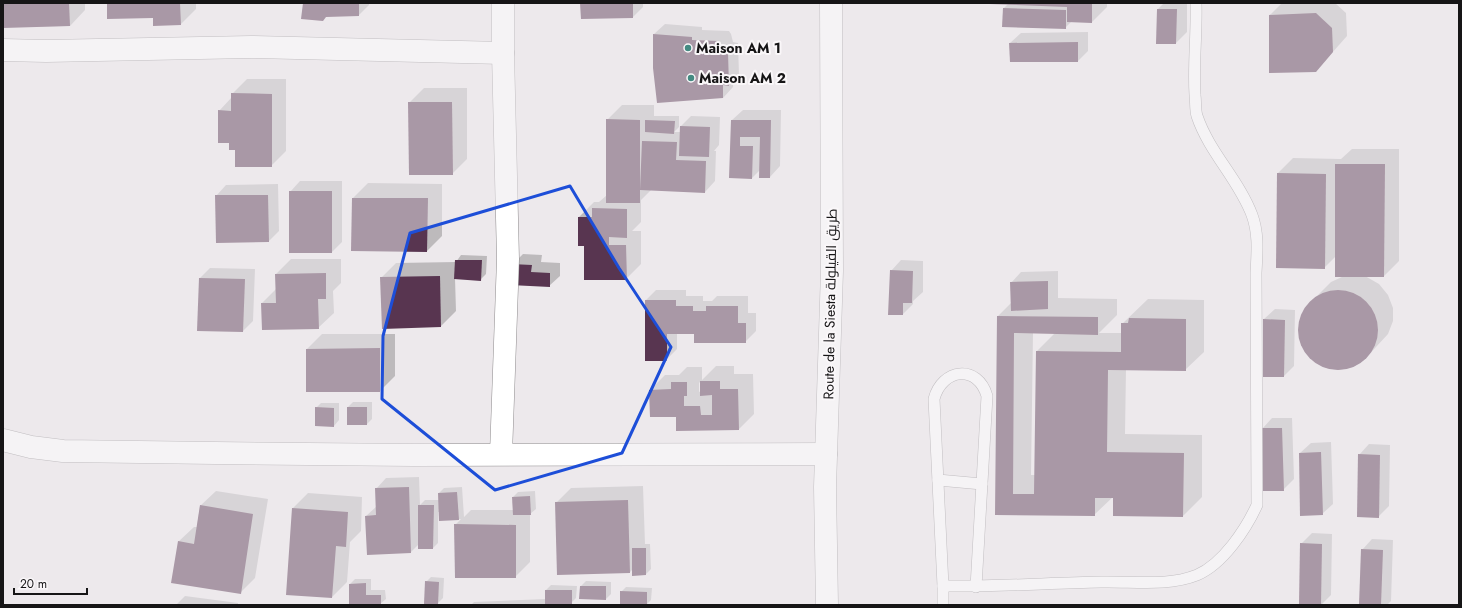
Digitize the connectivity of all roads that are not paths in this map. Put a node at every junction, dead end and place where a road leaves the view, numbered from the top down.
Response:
1 (503, 3) edge
2 (831, 3) edge
3 (1196, 3) edge
4 (3, 50) edge
5 (503, 53) junction
6 (3, 440) edge
7 (501, 454) junction
8 (826, 454) junction
9 (938, 480) junction
10 (982, 484) junction
11 (943, 586) junction
12 (976, 587) junction
13 (827, 605) edge
14 (943, 605) edge

1 - 5 street
2 - 8 street, Route de la Siesta طريق القيلولة
3 - 12 lane
4 - 5 street
5 - 7 street
6 - 7 street
7 - 8 street
8 - 13 street, Route de la Siesta طريق القيلولة
9 - 10 lane
9 - 10 lane
9 - 11 lane
10 - 12 lane
11 - 12 lane
11 - 14 lane

